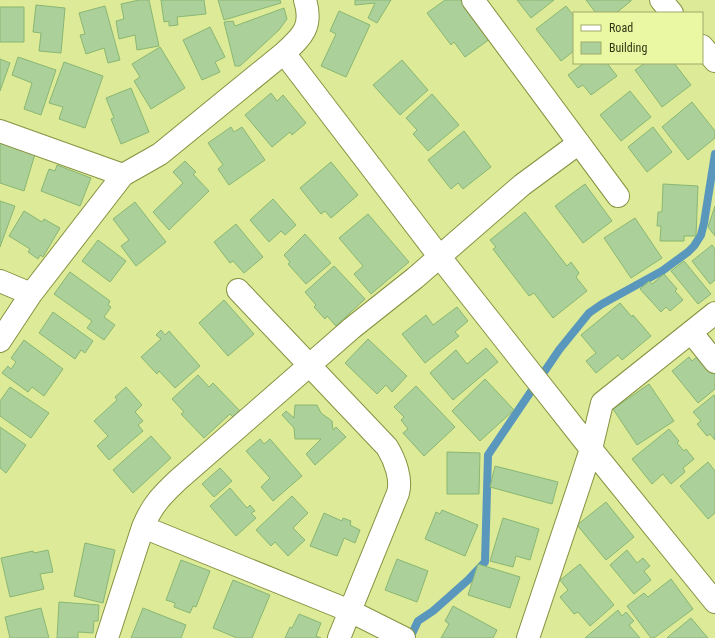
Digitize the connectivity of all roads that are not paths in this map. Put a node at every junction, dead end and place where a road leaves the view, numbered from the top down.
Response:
1 (305, 0) edge
2 (473, 0) edge
3 (660, 0) edge
4 (671, 12) edge
5 (703, 47) edge
6 (284, 53) junction
7 (715, 61) edge
8 (0, 131) edge
9 (579, 143) junction
10 (123, 175) junction
11 (618, 196) dead end
12 (439, 256) junction
13 (0, 281) edge
14 (238, 290) dead end
15 (32, 294) junction
16 (715, 313) edge
17 (691, 332) junction
18 (0, 341) edge
19 (715, 362) edge
20 (308, 366) junction
21 (591, 449) junction
22 (143, 526) junction
23 (715, 602) edge
24 (350, 611) junction
25 (535, 635) edge
26 (107, 638) edge
27 (339, 638) edge
28 (404, 638) edge

1 - 6 street
2 - 9 street
3 - 4 street
5 - 7 street
6 - 10 street
6 - 12 street
8 - 10 street
9 - 11 street
9 - 12 street
10 - 15 street
12 - 20 street
12 - 21 street
13 - 15 street
14 - 20 street
15 - 18 street
16 - 17 street
17 - 19 street
17 - 21 street
20 - 22 street
20 - 24 street
21 - 23 street
21 - 25 street
22 - 24 street
22 - 26 street
24 - 27 street
24 - 28 street

